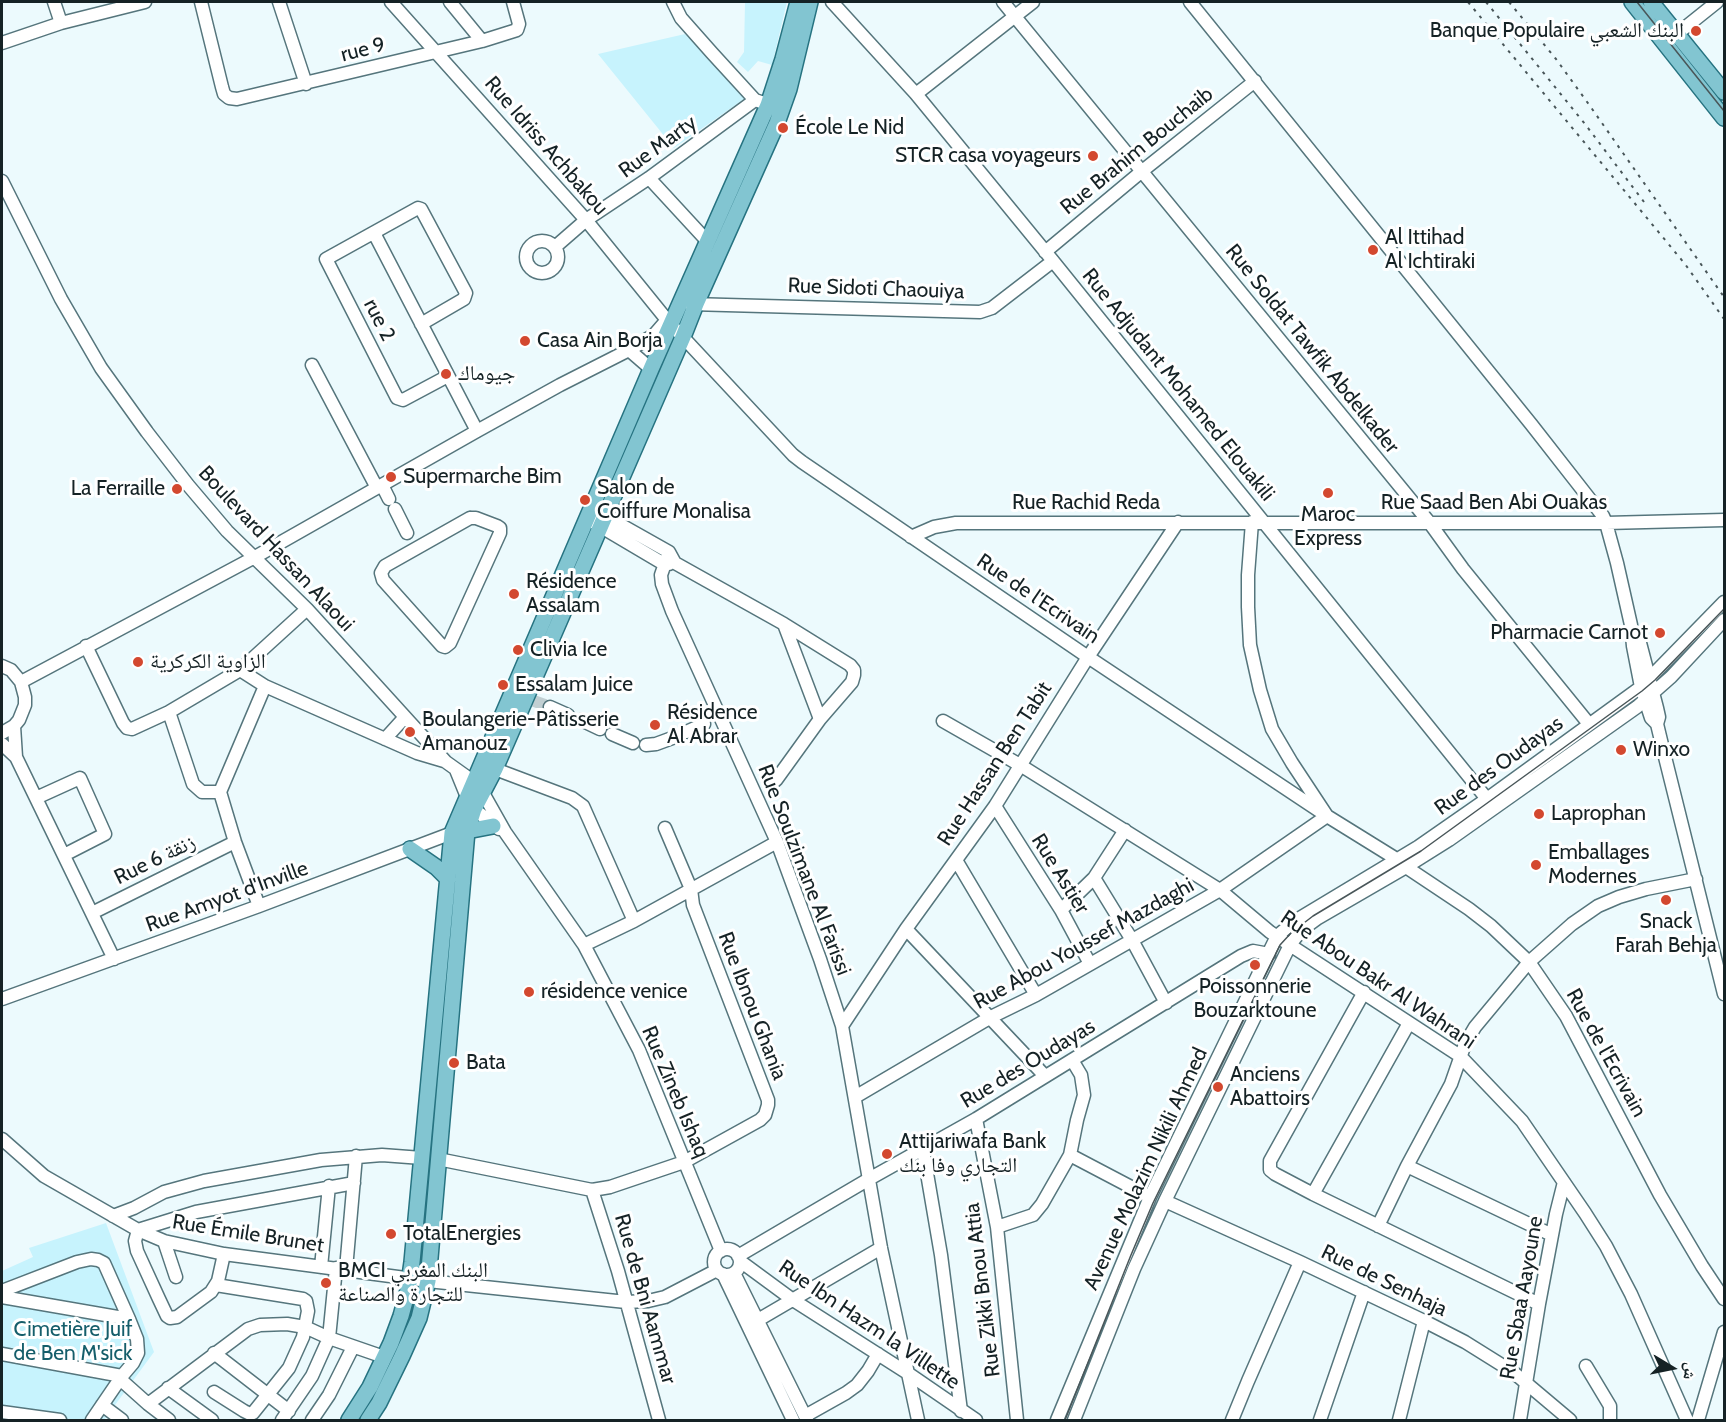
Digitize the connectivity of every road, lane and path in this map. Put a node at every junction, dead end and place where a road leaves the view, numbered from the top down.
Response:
1 (54, 2) edge
2 (145, 2) edge
3 (201, 2) edge
4 (279, 2) edge
5 (391, 2) edge
6 (450, 2) edge
7 (513, 2) edge
8 (673, 2) edge
9 (798, 2) edge
10 (810, 2) edge
11 (832, 2) edge
12 (1003, 2) edge
13 (1033, 2) edge
14 (1190, 2) edge
15 (1632, 2) edge
16 (1651, 2) edge
17 (1717, 2) edge
18 (1015, 16) junction
19 (61, 24) junction
20 (1677, 34) junction
21 (482, 41) junction
22 (2, 43) edge
23 (436, 51) junction
24 (1255, 81) junction
25 (306, 84) junction
26 (1725, 92) edge
27 (916, 94) junction
28 (762, 102) junction
29 (1725, 118) edge
30 (1141, 172) junction
31 (649, 178) junction
32 (2, 181) edge
33 (586, 219) junction
34 (374, 233) junction
35 (708, 242) junction
36 (555, 247) dead end
37 (1049, 257) junction
38 (688, 304) junction
39 (669, 322) junction
40 (422, 324) junction
41 (683, 338) junction
42 (629, 350) junction
43 (312, 365) dead end
44 (651, 369) junction
45 (448, 376) junction
46 (477, 431) junction
47 (380, 486) junction
48 (596, 517) junction
49 (1725, 520) edge
50 (1179, 522) junction
51 (1258, 522) junction
52 (1429, 522) junction
53 (1606, 523) junction
54 (407, 533) dead end
55 (911, 537) junction
56 (415, 547) joint
57 (255, 557) junction
58 (669, 560) junction
59 (1725, 602) edge
60 (307, 609) junction
61 (1725, 620) edge
62 (784, 624) junction
63 (86, 646) junction
64 (1088, 657) junction
65 (2, 666) edge
66 (240, 670) junction
67 (21, 682) junction
68 (1645, 683) junction
69 (265, 686) junction
70 (1649, 697) junction
71 (550, 707) tunnel mouth
72 (169, 712) junction
73 (568, 715) dead end
74 (405, 717) junction
75 (581, 720) dead end
76 (820, 720) junction
77 (943, 721) dead end
78 (704, 724) dead end
79 (1589, 724) junction
80 (14, 726) junction
81 (2, 734) edge
82 (386, 739) junction
83 (633, 743) dead end
84 (2, 744) edge
85 (646, 745) dead end
86 (16, 757) junction
87 (446, 762) junction
88 (1020, 765) junction
89 (495, 769) junction
90 (456, 770) junction
91 (776, 780) dead end
92 (478, 788) junction
93 (220, 792) junction
94 (36, 798) junction
95 (1487, 799) junction
96 (471, 803) junction
97 (994, 806) junction
98 (1327, 816) junction
99 (665, 828) dead end
100 (499, 829) junction
101 (1125, 830) junction
102 (460, 832) junction
103 (235, 842) junction
104 (777, 842) junction
105 (410, 849) junction
106 (64, 855) junction
107 (956, 860) junction
108 (1402, 864) junction
109 (1094, 878) junction
110 (448, 879) junction
111 (1695, 879) junction
112 (691, 889) junction
113 (1220, 890) junction
114 (259, 906) junction
115 (1061, 910) junction
116 (92, 913) junction
117 (634, 921) junction
118 (906, 929) junction
119 (1277, 936) junction
120 (1132, 940) junction
121 (584, 945) junction
122 (1290, 945) junction
123 (1266, 958) junction
124 (114, 959) junction
125 (1529, 962) junction
126 (1090, 964) junction
127 (1364, 992) junction
128 (1725, 994) edge
129 (1036, 995) junction
130 (2, 999) edge
131 (1166, 1003) junction
132 (991, 1017) junction
133 (1409, 1023) junction
134 (842, 1026) junction
135 (1460, 1056) junction
136 (1072, 1060) junction
137 (1045, 1076) junction
138 (855, 1097) junction
139 (976, 1119) junction
140 (2, 1139) edge
141 (923, 1150) junction
142 (1070, 1155) junction
143 (356, 1156) junction
144 (422, 1158) junction
145 (438, 1159) junction
146 (684, 1161) junction
147 (1407, 1166) junction
148 (869, 1179) junction
149 (1564, 1182) junction
150 (354, 1183) junction
151 (329, 1186) junction
152 (592, 1190) junction
153 (1313, 1194) junction
154 (1150, 1197) junction
155 (1165, 1201) junction
156 (113, 1216) junction
157 (1378, 1226) junction
158 (997, 1227) junction
159 (138, 1230) junction
160 (1552, 1235) junction
161 (164, 1241) junction
162 (880, 1248) junction
163 (721, 1251) junction
164 (224, 1254) junction
165 (739, 1259) junction
166 (1300, 1262) junction
167 (321, 1267) junction
168 (341, 1269) junction
169 (725, 1273) junction
170 (176, 1277) dead end
171 (410, 1278) junction
172 (428, 1281) junction
173 (216, 1285) junction
174 (2, 1291) edge
175 (1364, 1292) junction
176 (2, 1297) edge
177 (1725, 1299) edge
178 (793, 1300) junction
179 (626, 1302) junction
180 (1539, 1304) junction
181 (129, 1319) junction
182 (758, 1320) junction
183 (1424, 1321) junction
184 (305, 1327) junction
185 (1725, 1332) edge
186 (329, 1338) junction
187 (353, 1347) junction
188 (214, 1353) junction
189 (2, 1354) edge
190 (878, 1354) junction
191 (384, 1357) junction
192 (1586, 1366) dead end
193 (909, 1374) junction
194 (121, 1377) junction
195 (1527, 1384) junction
196 (168, 1388) junction
197 (214, 1392) dead end
198 (269, 1395) junction
199 (148, 1404) junction
200 (102, 1405) junction
201 (961, 1411) junction
202 (2, 1412) edge
203 (286, 1416) edge
204 (802, 1419) edge
205 (60, 1420) edge
206 (92, 1420) edge
207 (122, 1420) edge
208 (169, 1420) edge
209 (212, 1420) edge
210 (312, 1420) edge
211 (349, 1420) edge
212 (368, 1420) edge
213 (659, 1420) edge
214 (918, 1420) edge
215 (976, 1420) edge
216 (1017, 1420) edge
217 (1057, 1420) edge
218 (1074, 1420) edge
219 (1232, 1420) edge
220 (1320, 1420) edge
221 (1399, 1420) edge
222 (1520, 1420) edge
223 (1570, 1420) edge
224 (1610, 1420) edge
225 (1687, 1420) edge
226 (1698, 1420) edge

1 - 19 street
2 - 19 street
3 - 25 street, rue 9
4 - 25 street
5 - 23 street, Rue Idriss Achbakou
6 - 21 street
7 - 21 street, rue 9
8 - 28 street
9 - 28 main road
10 - 38 main road
11 - 27 street, Rue Adjudant Mohamed Elouakili
12 - 18 street, Rue Soldat Tawfik Abdelkader
13 - 18 street
14 - 24 street
15 - 29 main road
16 - 20 main road
17 - 20 street
18 - 27 street
18 - 30 street, Rue Soldat Tawfik Abdelkader
19 - 22 street
20 - 26 main road
21 - 23 street, rue 9
23 - 25 street, rue 9
23 - 33 street, Rue Idriss Achbakou
24 - 30 street, Rue Brahim Bouchaib
24 - 53 street
27 - 37 street, Rue Adjudant Mohamed Elouakili
28 - 31 street, Rue Marty
28 - 35 main road
30 - 37 street, Rue Brahim Bouchaib
30 - 52 street, Rue Soldat Tawfik Abdelkader
31 - 33 street, Rue Marty
31 - 35 street
32 - 57 street, Boulevard Hassan Alaoui
33 - 36 street, Rue Marty
33 - 39 street, Rue Idriss Achbakou
34 - 40 street
34 - 40 street
34 - 45 street, rue 2
35 - 38 main road
37 - 38 street, Rue Sidoti Chaouiya
37 - 51 street, Rue Adjudant Mohamed Elouakili
38 - 39 main road
38 - 41 main road
39 - 41 street, Rue Idriss Achbakou
39 - 42 street
39 - 44 main road
40 - 45 street
41 - 48 main road
41 - 55 street, Rue de l'Ecrivain
42 - 44 street
42 - 46 street
43 - 47 street
44 - 48 main road
45 - 46 street
46 - 47 street
47 - 54 street
47 - 57 street
48 - 58 street
48 - 89 main road
48 - 92 main road
49 - 53 street, Rue Saad Ben Abi Ouakas
50 - 51 street, Rue Rachid Reda
50 - 55 street, Rue Rachid Reda
50 - 64 street, Rue Hassan Ben Tabit
51 - 52 street, Rue Saad Ben Abi Ouakas
51 - 95 street, Rue Adjudant Mohamed Elouakili
51 - 98 street
52 - 53 street, Rue Saad Ben Abi Ouakas
52 - 79 street, Rue Soldat Tawfik Abdelkader
53 - 68 street
55 - 64 street, Rue de l'Ecrivain
56 - 56 street
57 - 60 street, Boulevard Hassan Alaoui
57 - 63 street
58 - 62 street
58 - 104 street, Rue Soulzimane Al Farissi
59 - 68 street, Rue des Oudayas
60 - 66 street
60 - 74 street, Boulevard Hassan Alaoui
61 - 70 street, Rue des Oudayas
62 - 76 street
62 - 76 street
63 - 67 street
63 - 72 street
64 - 88 street, Rue Hassan Ben Tabit
64 - 98 street, Rue de l'Ecrivain
65 - 67 street
66 - 69 street
66 - 72 street
67 - 80 street
68 - 70 street
68 - 79 street, Rue des Oudayas
69 - 82 street
69 - 93 street
70 - 108 street, Rue des Oudayas
70 - 111 street
71 - 73 street
72 - 93 street
74 - 82 street
74 - 87 street, Boulevard Hassan Alaoui
75 - 83 street
76 - 91 street
77 - 88 street, Rue Abou Bakr Al Wahrani
78 - 85 street
79 - 95 street, Rue des Oudayas
80 - 81 street
80 - 86 street
82 - 87 street
84 - 86 street
86 - 94 street
87 - 90 street, Boulevard Hassan Alaoui
88 - 97 street, Rue Hassan Ben Tabit
88 - 101 street, Rue Abou Bakr Al Wahrani
89 - 92 main road
89 - 117 street
90 - 92 street, Boulevard Hassan Alaoui
90 - 96 street, Boulevard Hassan Alaoui
92 - 96 main road
92 - 100 street, Rue Zineb Ishaq
93 - 103 street
94 - 106 street
94 - 106 street
95 - 108 street, Rue des Oudayas
96 - 100 street, Rue Zineb Ishaq
96 - 102 main road
97 - 107 street, Rue Hassan Ben Tabit
97 - 115 street, Rue Astier
98 - 108 street, Rue de l'Ecrivain
98 - 113 street, Rue Abou Youssef Mazdaghi
99 - 112 street, Rue Ibnou Ghania
100 - 102 main road
100 - 121 street, Rue Zineb Ishaq
101 - 109 street
101 - 113 street, Rue Abou Bakr Al Wahrani
102 - 105 street, Rue Amyot d'Inville
102 - 110 main road
102 - 145 main road
103 - 114 street
103 - 116 street, Rue 6 زنقة
104 - 112 street
104 - 134 street, Rue Soulzimane Al Farissi
105 - 110 main road
105 - 114 street, Rue Amyot d'Inville
106 - 116 street
107 - 118 street, Rue Hassan Ben Tabit
107 - 129 street
108 - 119 street, Rue des Oudayas
108 - 122 street, Rue des Oudayas
108 - 125 street, Rue de l'Ecrivain
109 - 115 street
109 - 120 street
110 - 144 main road
111 - 125 street
111 - 128 street
112 - 117 street
112 - 146 street, Rue Ibnou Ghania
113 - 119 street, Rue Abou Bakr Al Wahrani
113 - 120 street, Rue Abou Youssef Mazdaghi
114 - 124 street, Rue Amyot d'Inville
115 - 126 street, Rue Astier
116 - 124 street
117 - 121 street
118 - 132 street
118 - 134 street, Rue Hassan Ben Tabit
119 - 122 street, Rue Abou Bakr Al Wahrani
119 - 123 street, Avenue Molazim Nikili Ahmed
120 - 126 street, Rue Abou Youssef Mazdaghi
120 - 131 street
121 - 146 street, Rue Zineb Ishaq
122 - 127 street, Rue Abou Bakr Al Wahrani
122 - 155 street, Avenue Molazim Nikili Ahmed
123 - 131 street, Rue des Oudayas
123 - 154 street, Avenue Molazim Nikili Ahmed
124 - 130 street, Rue Amyot d'Inville
125 - 135 street
125 - 177 street, Rue de l'Ecrivain
126 - 129 street, Rue Abou Youssef Mazdaghi
127 - 133 street, Rue Abou Bakr Al Wahrani
127 - 153 street
129 - 132 street, Rue Abou Youssef Mazdaghi
131 - 136 street, Rue des Oudayas
132 - 137 street
132 - 138 street, Rue Abou Youssef Mazdaghi
133 - 135 street, Rue Abou Bakr Al Wahrani
133 - 153 street
134 - 138 street, Rue Soulzimane Al Farissi
135 - 147 street
135 - 149 street, Rue Abou Bakr Al Wahrani
136 - 137 street, Rue des Oudayas
136 - 142 street
137 - 139 street, Rue des Oudayas
138 - 148 street, Rue Soulzimane Al Farissi
139 - 141 street, Rue des Oudayas
139 - 158 street, Rue Zikki Bnou Attia
140 - 156 street, Rue Émile Brunet
141 - 148 street, Rue des Oudayas
141 - 201 street
142 - 154 street
142 - 158 street
143 - 144 street
143 - 150 street
143 - 156 street
144 - 171 main road
145 - 152 street
145 - 172 main road
146 - 152 street, Rue Ibnou Ghania
146 - 163 street, Rue Zineb Ishaq
147 - 157 street
147 - 160 street
148 - 162 street, Rue Soulzimane Al Farissi
148 - 165 street, Rue des Oudayas
149 - 160 street, Rue Sbaa Aayoune
149 - 225 street, Rue Abou Bakr Al Wahrani
150 - 151 street
150 - 168 street
151 - 159 street
151 - 167 street
152 - 179 street, Rue de Bni Aammar
153 - 157 street
154 - 217 street, Avenue Molazim Nikili Ahmed
155 - 166 street, Rue de Senhaja
155 - 218 street, Avenue Molazim Nikili Ahmed
156 - 159 street, Rue Émile Brunet
157 - 180 street
158 - 216 street, Rue Zikki Bnou Attia
159 - 161 street, Rue Émile Brunet
159 - 173 street
160 - 180 street, Rue Sbaa Aayoune
161 - 164 street, Rue Émile Brunet
161 - 170 street
162 - 178 street
162 - 193 street, Rue Soulzimane Al Farissi
163 - 165 street
163 - 169 street
164 - 167 street, Rue Émile Brunet
164 - 173 street
165 - 169 street
165 - 178 street, Rue Ibn Hazm la Villette
166 - 175 street, Rue de Senhaja
166 - 219 street
167 - 168 street, Rue Émile Brunet
168 - 171 street, Rue Émile Brunet
168 - 186 street
169 - 179 street
169 - 182 street
169 - 204 street
171 - 172 street
171 - 191 main road
172 - 179 street
172 - 212 main road
173 - 184 street
174 - 181 street
175 - 183 street, Rue de Senhaja
175 - 220 street
176 - 181 street
178 - 182 street
178 - 190 street, Rue Ibn Hazm la Villette
179 - 213 street, Rue de Bni Aammar
180 - 195 street, Rue Sbaa Aayoune
181 - 194 street
182 - 204 street
183 - 195 street, Rue de Senhaja
183 - 221 street
184 - 186 street
184 - 188 street
184 - 198 street
185 - 226 street
186 - 187 street
186 - 203 street
187 - 191 street
187 - 210 street
188 - 196 street
188 - 198 street
189 - 194 street
190 - 193 street, Rue Ibn Hazm la Villette
190 - 204 street
191 - 211 main road
192 - 224 street
193 - 201 street, Rue Ibn Hazm la Villette
193 - 214 street, Rue Soulzimane Al Farissi
194 - 199 street
194 - 200 street
195 - 222 street, Rue Sbaa Aayoune
195 - 223 street, Rue de Senhaja
196 - 199 street
196 - 209 street
197 - 198 street
198 - 203 street
199 - 208 street
200 - 206 street
200 - 207 street
201 - 215 street, Rue Ibn Hazm la Villette
202 - 205 street

